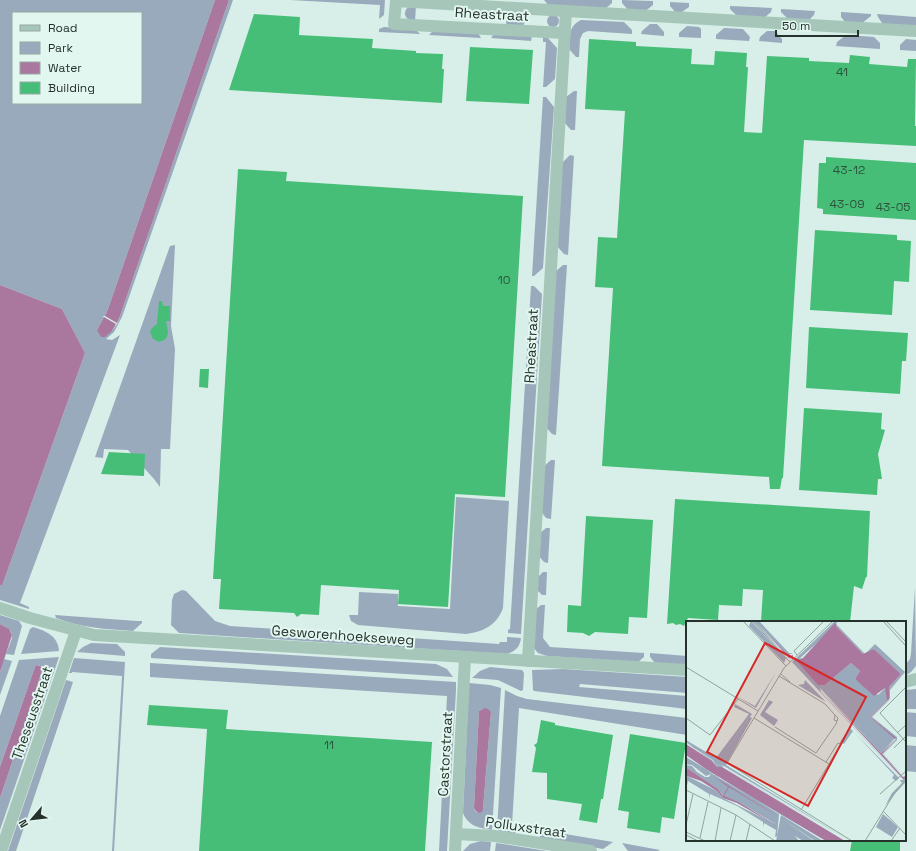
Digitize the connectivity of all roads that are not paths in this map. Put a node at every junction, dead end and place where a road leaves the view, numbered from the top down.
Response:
1 (566, 11) junction
2 (916, 31) edge
3 (564, 33) junction
4 (0, 608) edge
5 (76, 631) junction
6 (465, 658) junction
7 (528, 661) junction
8 (686, 670) edge
9 (456, 834) junction
10 (1, 851) edge
11 (455, 851) edge
12 (591, 851) edge

1 - 2 street, Rheastraat
1 - 3 street, Rheastraat
1 - 3 street, Rheastraat
3 - 7 street, Rheastraat
4 - 5 street, Gesworenhoekseweg
5 - 6 street, Gesworenhoekseweg
5 - 10 street, Theseusstraat
6 - 7 street, Gesworenhoekseweg
6 - 9 street, Castorstraat
7 - 8 street, Gesworenhoekseweg
9 - 11 street, Castorstraat
9 - 12 street, Polluxstraat

